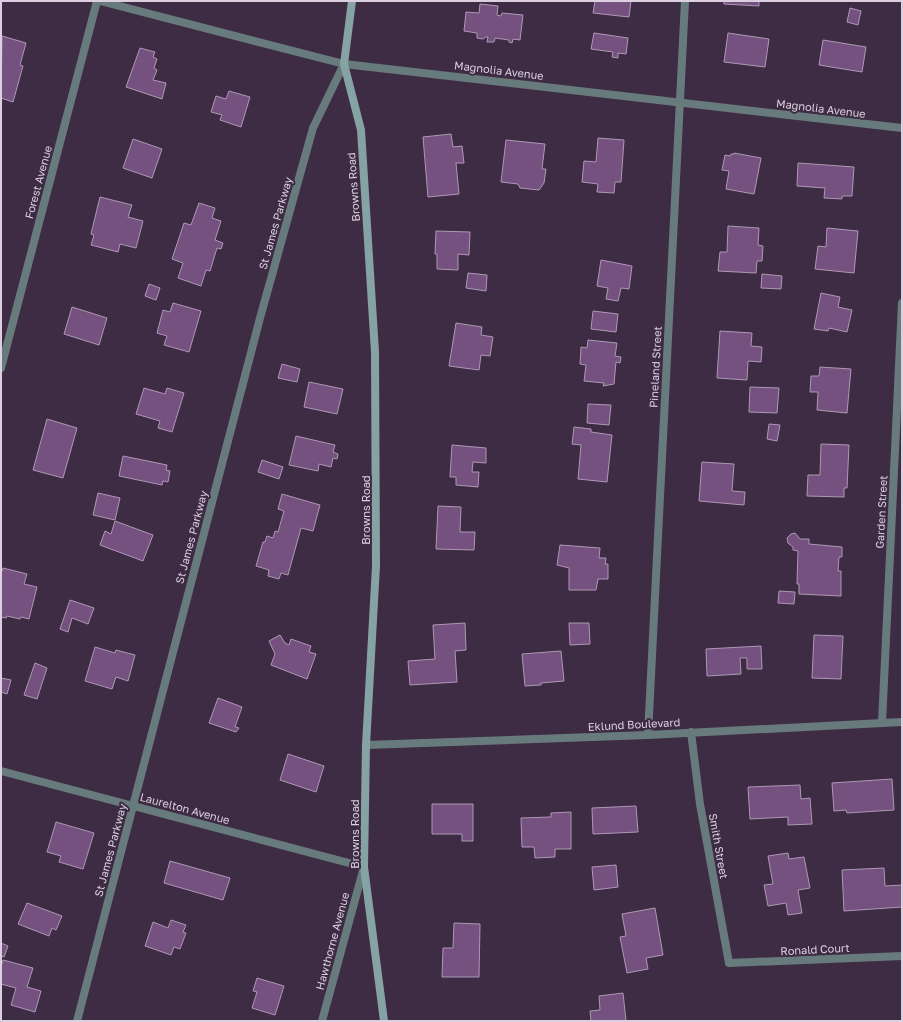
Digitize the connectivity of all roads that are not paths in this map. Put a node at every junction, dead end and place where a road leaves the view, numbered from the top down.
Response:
1 (99, 1) edge
2 (352, 1) edge
3 (684, 1) edge
4 (344, 64) junction
5 (680, 102) junction
6 (902, 128) edge
7 (902, 303) edge
8 (1, 368) edge
9 (902, 722) edge
10 (882, 723) junction
11 (691, 732) junction
12 (648, 735) junction
13 (366, 745) junction
14 (1, 771) edge
15 (132, 806) junction
16 (364, 867) junction
17 (902, 956) edge
18 (729, 963) joint
19 (77, 1021) edge
20 (322, 1021) edge
21 (384, 1021) edge

1 - 4 street, Magnolia Avenue
1 - 8 street, Forest Avenue
2 - 4 street, Browns Road
3 - 5 street, Pineland Street
4 - 5 street, Magnolia Avenue
4 - 13 street, Browns Road
4 - 15 street, St James Parkway
5 - 6 street, Magnolia Avenue
5 - 12 street, Pineland Street
7 - 10 street, Garden Street
9 - 10 street, Eklund Boulevard
10 - 11 street, Eklund Boulevard
11 - 12 street, Eklund Boulevard
11 - 18 street, Smith Street
12 - 13 street, Eklund Boulevard
13 - 16 street, Browns Road
14 - 15 street, Laurelton Avenue
15 - 16 street, Laurelton Avenue
15 - 19 street, St James Parkway
16 - 20 street, Hawthorne Avenue
16 - 21 street, Browns Road
17 - 18 street, Ronald Court

